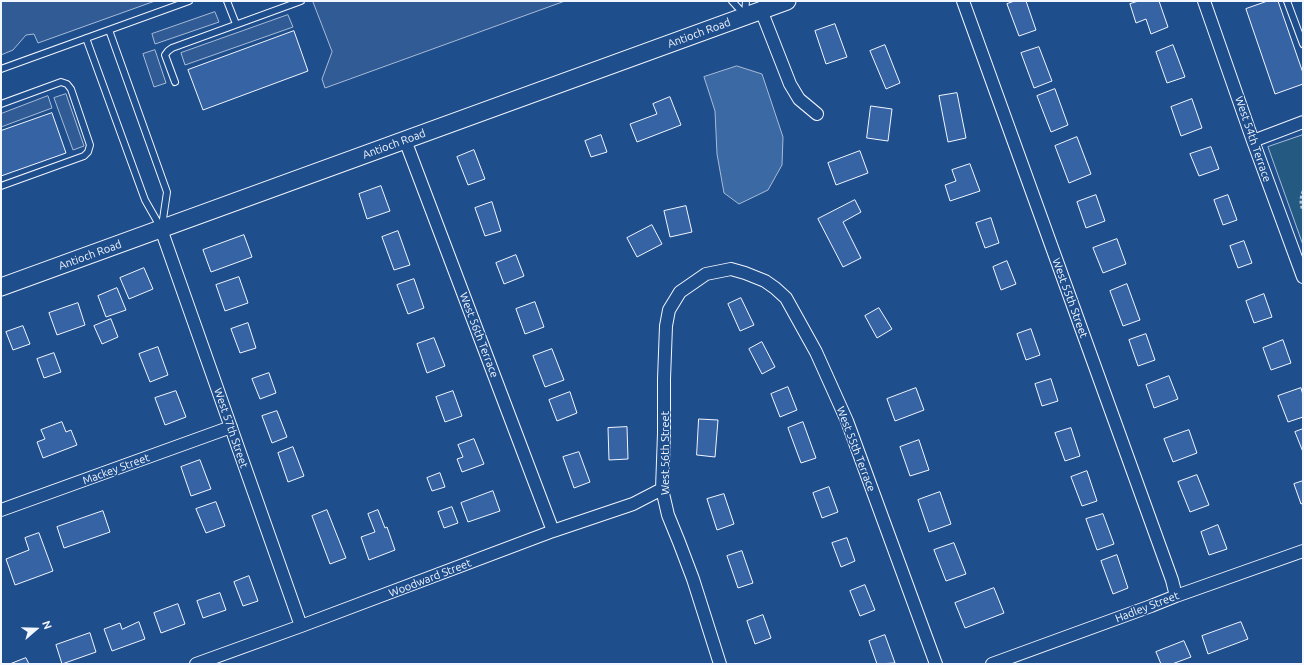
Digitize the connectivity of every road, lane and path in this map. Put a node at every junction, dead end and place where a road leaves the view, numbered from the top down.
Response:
1 (189, 1) edge
2 (227, 1) edge
3 (301, 1) edge
4 (732, 1) edge
5 (787, 1) edge
6 (963, 1) edge
7 (1287, 1) edge
8 (1207, 2) edge
9 (750, 9) edge
10 (236, 24) junction
11 (109, 30) junction
12 (86, 38) junction
13 (1303, 44) edge
14 (1, 69) edge
15 (175, 82) dead end
16 (1, 104) edge
17 (817, 114) dead end
18 (1303, 122) edge
19 (405, 140) junction
20 (1253, 141) junction
21 (1, 186) edge
22 (1303, 191) edge
23 (1303, 211) edge
24 (161, 229) junction
25 (731, 269) joint
26 (1303, 277) edge
27 (1, 287) edge
28 (231, 427) junction
29 (662, 489) junction
30 (1, 510) edge
31 (553, 531) junction
32 (1303, 551) edge
33 (1176, 596) junction
34 (301, 626) junction
35 (196, 664) edge
36 (720, 664) edge
37 (936, 664) edge
38 (992, 664) edge

1 - 11 lane
2 - 10 lane
3 - 10 lane
4 - 9 lane
5 - 9 main road, Antioch Road
6 - 33 street, West 55th Street
7 - 13 lane
8 - 20 street, West 54th Terrace
9 - 17 street
9 - 19 main road, Antioch Road
10 - 15 lane
11 - 12 lane
11 - 24 lane
12 - 14 lane
12 - 24 lane
16 - 21 lane
18 - 20 street
19 - 24 main road, Antioch Road
19 - 31 street, West 56th Terrace
20 - 26 street, West 54th Terrace
22 - 23 path
24 - 27 main road, Antioch Road
24 - 28 street, West 57th Street
25 - 29 street, West 56th Street
25 - 37 street, West 55th Terrace
28 - 30 street, Mackey Street
28 - 34 street, West 57th Street
29 - 31 street, Woodward Street
29 - 36 street, West 56th Street
31 - 34 street, Woodward Street
32 - 33 street, Hadley Street
33 - 38 street, Hadley Street
34 - 35 street, Woodward Street

